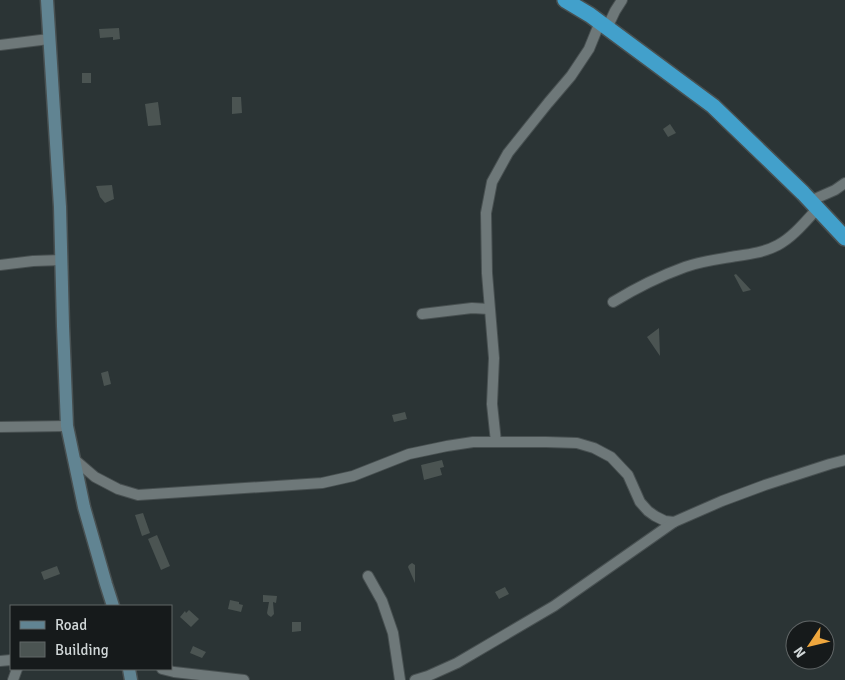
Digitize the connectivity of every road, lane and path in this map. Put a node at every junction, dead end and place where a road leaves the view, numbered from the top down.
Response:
1 (47, 0) edge
2 (565, 0) edge
3 (622, 0) edge
4 (604, 25) junction
5 (49, 39) junction
6 (0, 45) edge
7 (845, 183) edge
8 (813, 205) junction
9 (845, 238) edge
10 (62, 260) junction
11 (0, 265) edge
12 (613, 302) dead end
13 (489, 309) junction
14 (422, 314) dead end
15 (67, 426) junction
16 (0, 427) edge
17 (496, 442) junction
18 (74, 459) junction
19 (845, 460) edge
20 (674, 522) junction
21 (368, 576) dead end
22 (113, 605) edge
23 (166, 670) edge
24 (244, 680) edge
25 (400, 680) edge
26 (415, 680) edge

1 - 5 street
2 - 4 highway
3 - 4 street
4 - 8 highway
4 - 13 street
5 - 6 street
5 - 10 street
7 - 8 street
8 - 9 highway
8 - 12 street
10 - 11 street
10 - 15 street
13 - 14 street
13 - 17 street
15 - 16 street
15 - 18 street
17 - 18 street
17 - 20 street
18 - 22 street
19 - 20 street
20 - 26 street
21 - 25 street
23 - 24 street

